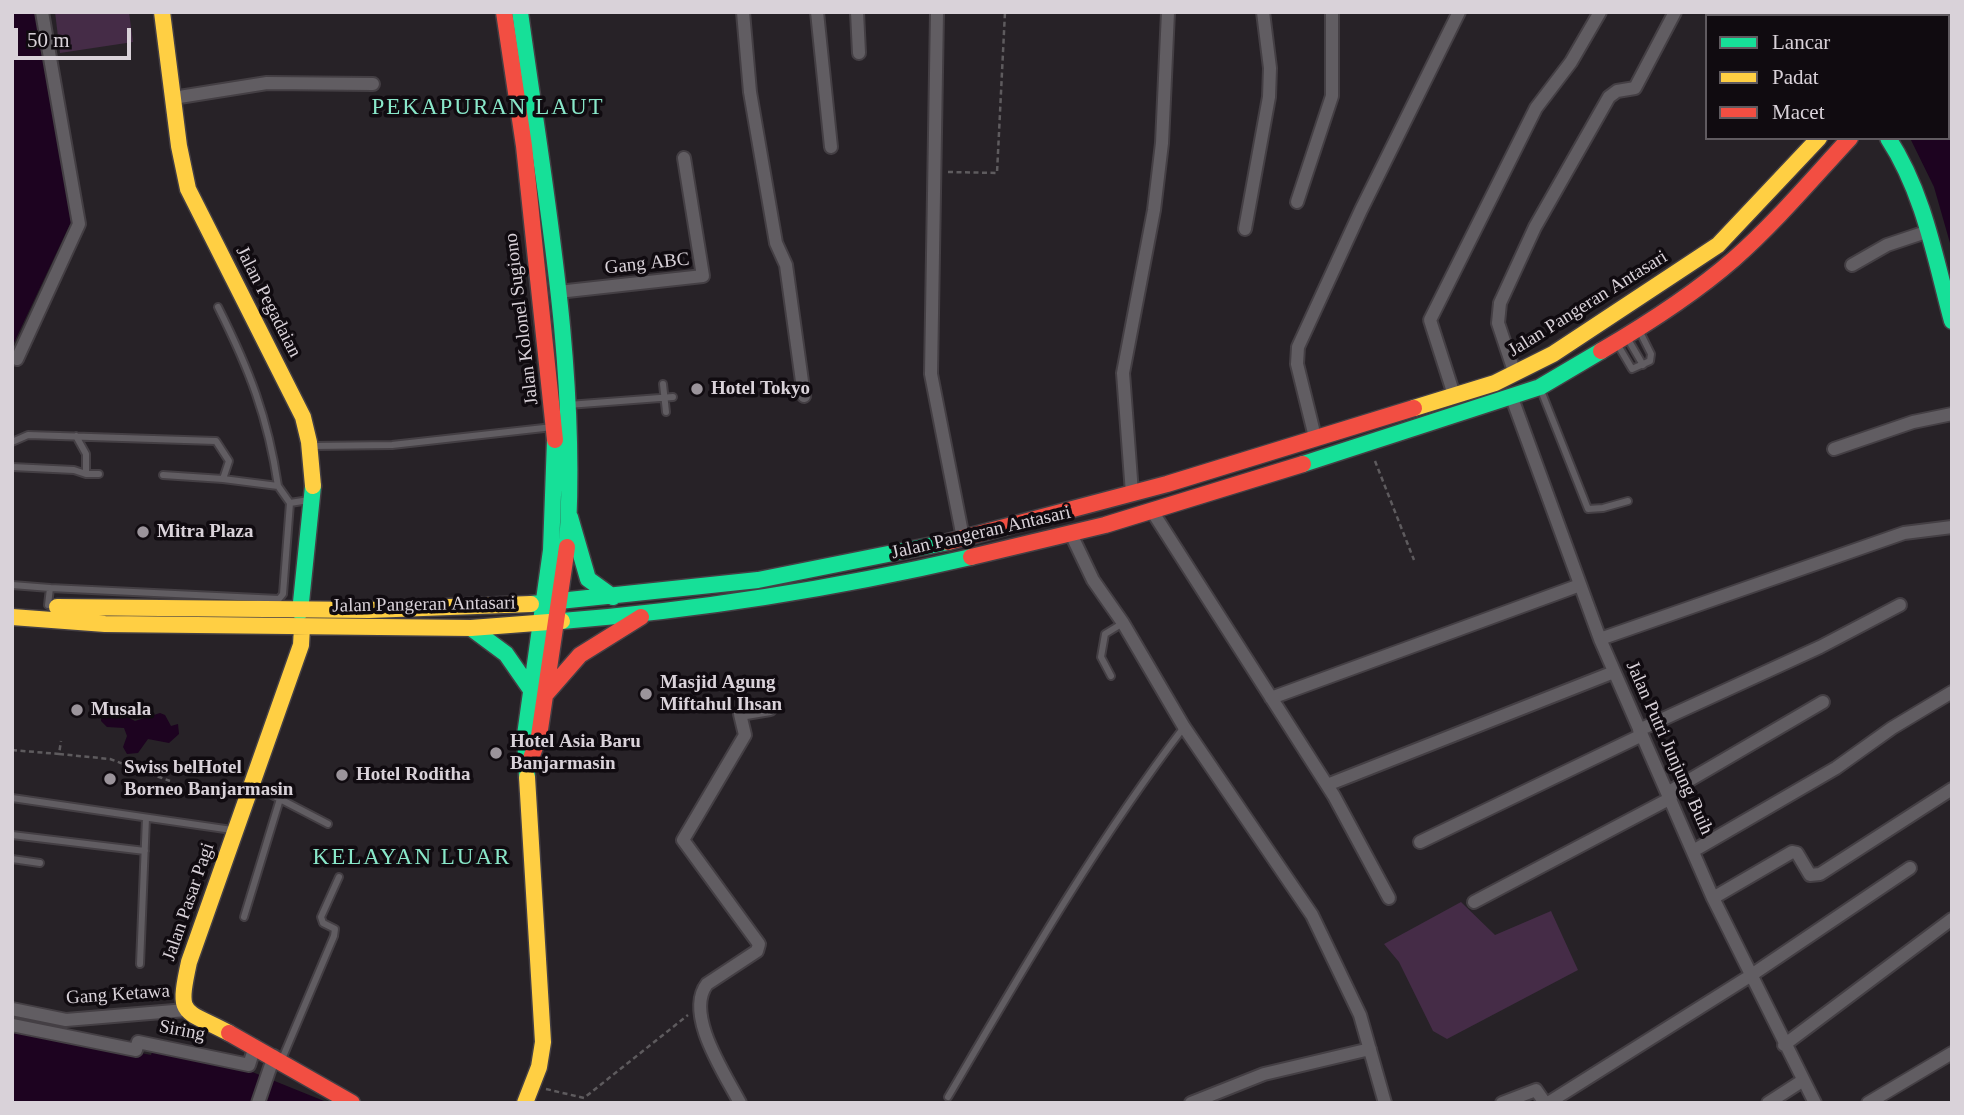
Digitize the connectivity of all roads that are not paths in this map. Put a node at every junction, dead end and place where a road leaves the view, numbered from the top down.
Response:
1 (42, 12) edge
2 (162, 12) edge
3 (504, 12) edge
4 (520, 12) edge
5 (743, 12) edge
6 (817, 12) edge
7 (857, 12) edge
8 (937, 12) edge
9 (1168, 12) edge
10 (1263, 12) edge
11 (1332, 12) edge
12 (1459, 12) edge
13 (1600, 12) edge
14 (1675, 12) edge
15 (859, 53) dead end
16 (373, 85) dead end
17 (173, 98) junction
18 (528, 115) junction
19 (1817, 140) edge
20 (1848, 140) edge
21 (1889, 140) edge
22 (831, 148) dead end
23 (684, 158) dead end
24 (1297, 202) dead end
25 (1245, 229) dead end
26 (1926, 232) junction
27 (551, 235) junction
28 (533, 239) junction
29 (1690, 265) junction
30 (1852, 265) dead end
31 (1669, 280) junction
32 (1703, 284) junction
33 (558, 292) junction
34 (1682, 298) junction
35 (218, 307) dead end
36 (1952, 321) edge
37 (1627, 336) junction
38 (17, 359) dead end
39 (1643, 365) junction
40 (1515, 374) junction
41 (663, 384) dead end
42 (1540, 387) junction
43 (1454, 395) junction
44 (804, 396) dead end
45 (673, 397) dead end
46 (664, 398) junction
47 (1512, 398) junction
48 (568, 405) junction
49 (666, 412) dead end
50 (1952, 414) edge
51 (555, 426) junction
52 (76, 436) junction
53 (1315, 437) junction
54 (12, 442) edge
55 (312, 446) junction
56 (1834, 449) dead end
57 (12, 467) edge
58 (1213, 468) junction
59 (86, 474) junction
60 (99, 474) dead end
61 (163, 475) dead end
62 (223, 480) junction
63 (278, 486) junction
64 (1220, 491) junction
65 (1132, 493) junction
66 (314, 499) junction
67 (1628, 500) dead end
68 (290, 503) junction
69 (1152, 511) junction
70 (570, 517) junction
71 (1952, 527) edge
72 (1071, 534) junction
73 (963, 538) junction
74 (12, 585) edge
75 (1580, 585) junction
76 (50, 589) junction
77 (613, 597) junction
78 (12, 603) edge
79 (552, 604) junction
80 (271, 605) junction
81 (1900, 605) dead end
82 (56, 612) junction
83 (646, 614) junction
84 (12, 617) edge
85 (301, 620) junction
86 (549, 622) junction
87 (1123, 623) junction
88 (471, 628) junction
89 (1600, 639) junction
90 (1614, 672) junction
91 (1111, 676) dead end
92 (539, 692) junction
93 (1952, 692) edge
94 (1271, 698) junction
95 (1823, 702) dead end
96 (770, 709) dead end
97 (1184, 727) junction
98 (1641, 732) junction
99 (253, 785) junction
100 (1327, 785) junction
101 (1952, 789) edge
102 (1670, 795) junction
103 (12, 798) edge
104 (280, 799) junction
105 (146, 818) junction
106 (328, 824) dead end
107 (236, 831) junction
108 (12, 835) edge
109 (1420, 842) dead end
110 (145, 851) junction
111 (1693, 851) junction
112 (12, 859) edge
113 (40, 863) dead end
114 (1910, 867) dead end
115 (339, 877) dead end
116 (1389, 898) dead end
117 (1713, 898) junction
118 (1474, 902) dead end
119 (244, 917) dead end
120 (1952, 919) edge
121 (140, 964) dead end
122 (1751, 976) junction
123 (12, 1009) edge
124 (186, 1010) junction
125 (12, 1025) edge
126 (1784, 1045) junction
127 (255, 1046) junction
128 (1370, 1049) junction
129 (1952, 1053) edge
130 (276, 1060) junction
131 (1802, 1081) junction
132 (948, 1097) dead end
133 (258, 1103) edge
134 (352, 1103) edge
135 (525, 1103) edge
136 (740, 1103) edge
137 (1191, 1103) edge
138 (1385, 1103) edge
139 (1502, 1103) edge
140 (1547, 1103) edge
141 (1768, 1103) edge
142 (1815, 1103) edge
143 (1868, 1103) edge

1 - 38 street
2 - 17 main road, Jalan Pegadaian
3 - 18 main road, Jalan Kolonel Sugiono
4 - 18 main road, Jalan Kolonel Sugiono
5 - 44 street
6 - 22 street
7 - 15 street
8 - 73 street
9 - 65 street
10 - 25 street
11 - 24 street
12 - 53 street
13 - 43 street
14 - 40 street
16 - 17 street
17 - 55 main road, Jalan Pegadaian
18 - 27 main road, Jalan Kolonel Sugiono
18 - 28 main road, Jalan Kolonel Sugiono
19 - 29 main road, Jalan Pangeran Antasari
20 - 32 main road, Jalan Pangeran Antasari
21 - 26 main road
23 - 33 street, Gang ABC
26 - 30 street
26 - 36 main road
27 - 28 main road
27 - 33 main road, Jalan Kolonel Sugiono
28 - 51 main road, Jalan Kolonel Sugiono
29 - 31 main road, Jalan Pangeran Antasari
29 - 32 main road
31 - 34 main road
31 - 40 main road, Jalan Pangeran Antasari
32 - 34 main road, Jalan Pangeran Antasari
33 - 48 main road, Jalan Kolonel Sugiono
34 - 37 main road, Jalan Pangeran Antasari
35 - 63 lane
37 - 39 lane
37 - 39 lane
37 - 39 lane
37 - 42 main road, Jalan Pangeran Antasari
40 - 43 main road, Jalan Pangeran Antasari
41 - 46 lane
42 - 47 main road, Jalan Pangeran Antasari
42 - 67 lane
43 - 53 main road, Jalan Pangeran Antasari
45 - 46 lane
46 - 48 lane
46 - 49 lane
47 - 64 main road, Jalan Pangeran Antasari
47 - 75 street, Jalan Putri Junjung Buih
48 - 70 main road, Jalan Kolonel Sugiono
50 - 56 street
51 - 55 lane
51 - 79 main road, Jalan Kolonel Sugiono
52 - 54 lane
52 - 59 lane
52 - 62 lane
53 - 58 main road, Jalan Pangeran Antasari
55 - 66 main road, Jalan Pegadaian
57 - 59 lane
58 - 64 main road
58 - 65 main road, Jalan Pangeran Antasari
59 - 60 lane
61 - 62 lane
62 - 63 lane
63 - 68 lane
64 - 69 main road, Jalan Pangeran Antasari
65 - 73 main road, Jalan Pangeran Antasari
66 - 68 lane
66 - 85 main road, Jalan Pegadaian
68 - 80 lane
69 - 72 main road, Jalan Pangeran Antasari
69 - 94 street
70 - 77 main road
70 - 79 main road, Jalan Kolonel Sugiono
71 - 89 street
72 - 83 main road, Jalan Pangeran Antasari
72 - 87 street
73 - 77 main road, Jalan Pangeran Antasari
74 - 76 lane
75 - 89 street, Jalan Putri Junjung Buih
75 - 94 street
76 - 80 lane
76 - 82 lane
77 - 79 main road, Jalan Pangeran Antasari
78 - 82 main road, Jalan Pangeran Antasari
79 - 85 main road, Jalan Pangeran Antasari
79 - 86 main road, Jalan Kolonel Sugiono
80 - 82 main road, Jalan Pangeran Antasari
80 - 85 main road, Jalan Pangeran Antasari
81 - 98 street
82 - 84 main road, Jalan Pangeran Antasari
82 - 85 main road, Jalan Pangeran Antasari
83 - 86 main road, Jalan Pangeran Antasari
83 - 92 main road
85 - 88 main road, Jalan Pangeran Antasari
85 - 99 main road, Jalan Pasar Pagi
86 - 88 main road, Jalan Pangeran Antasari
86 - 92 main road, Jalan Kolonel Sugiono
87 - 91 lane
87 - 97 street
88 - 92 main road
89 - 90 street, Jalan Putri Junjung Buih
90 - 98 street, Jalan Putri Junjung Buih
90 - 100 street
92 - 135 main road, Jalan Kolonel Sugiono
93 - 111 street
94 - 100 street
95 - 102 street
96 - 136 street
97 - 128 street
97 - 132 lane
98 - 102 street, Jalan Putri Junjung Buih
98 - 109 street
99 - 104 lane
99 - 107 main road, Jalan Pasar Pagi
100 - 116 street
101 - 117 street
102 - 111 street, Jalan Putri Junjung Buih
102 - 118 street
103 - 105 lane
104 - 106 lane
104 - 119 lane
105 - 107 lane
105 - 110 lane
107 - 124 main road, Jalan Pasar Pagi
108 - 110 lane
110 - 121 lane
111 - 117 street, Jalan Putri Junjung Buih
112 - 113 lane
114 - 122 street
115 - 130 lane
117 - 122 street, Jalan Putri Junjung Buih
120 - 126 street
122 - 126 street, Jalan Putri Junjung Buih
122 - 140 street
123 - 124 street, Gang Ketawa
124 - 127 main road
125 - 127 street, Siring
126 - 131 street, Jalan Putri Junjung Buih
127 - 130 main road
128 - 137 street
128 - 138 street
129 - 143 street
130 - 133 street
130 - 134 main road
131 - 141 street
131 - 142 street, Jalan Putri Junjung Buih
139 - 140 street

